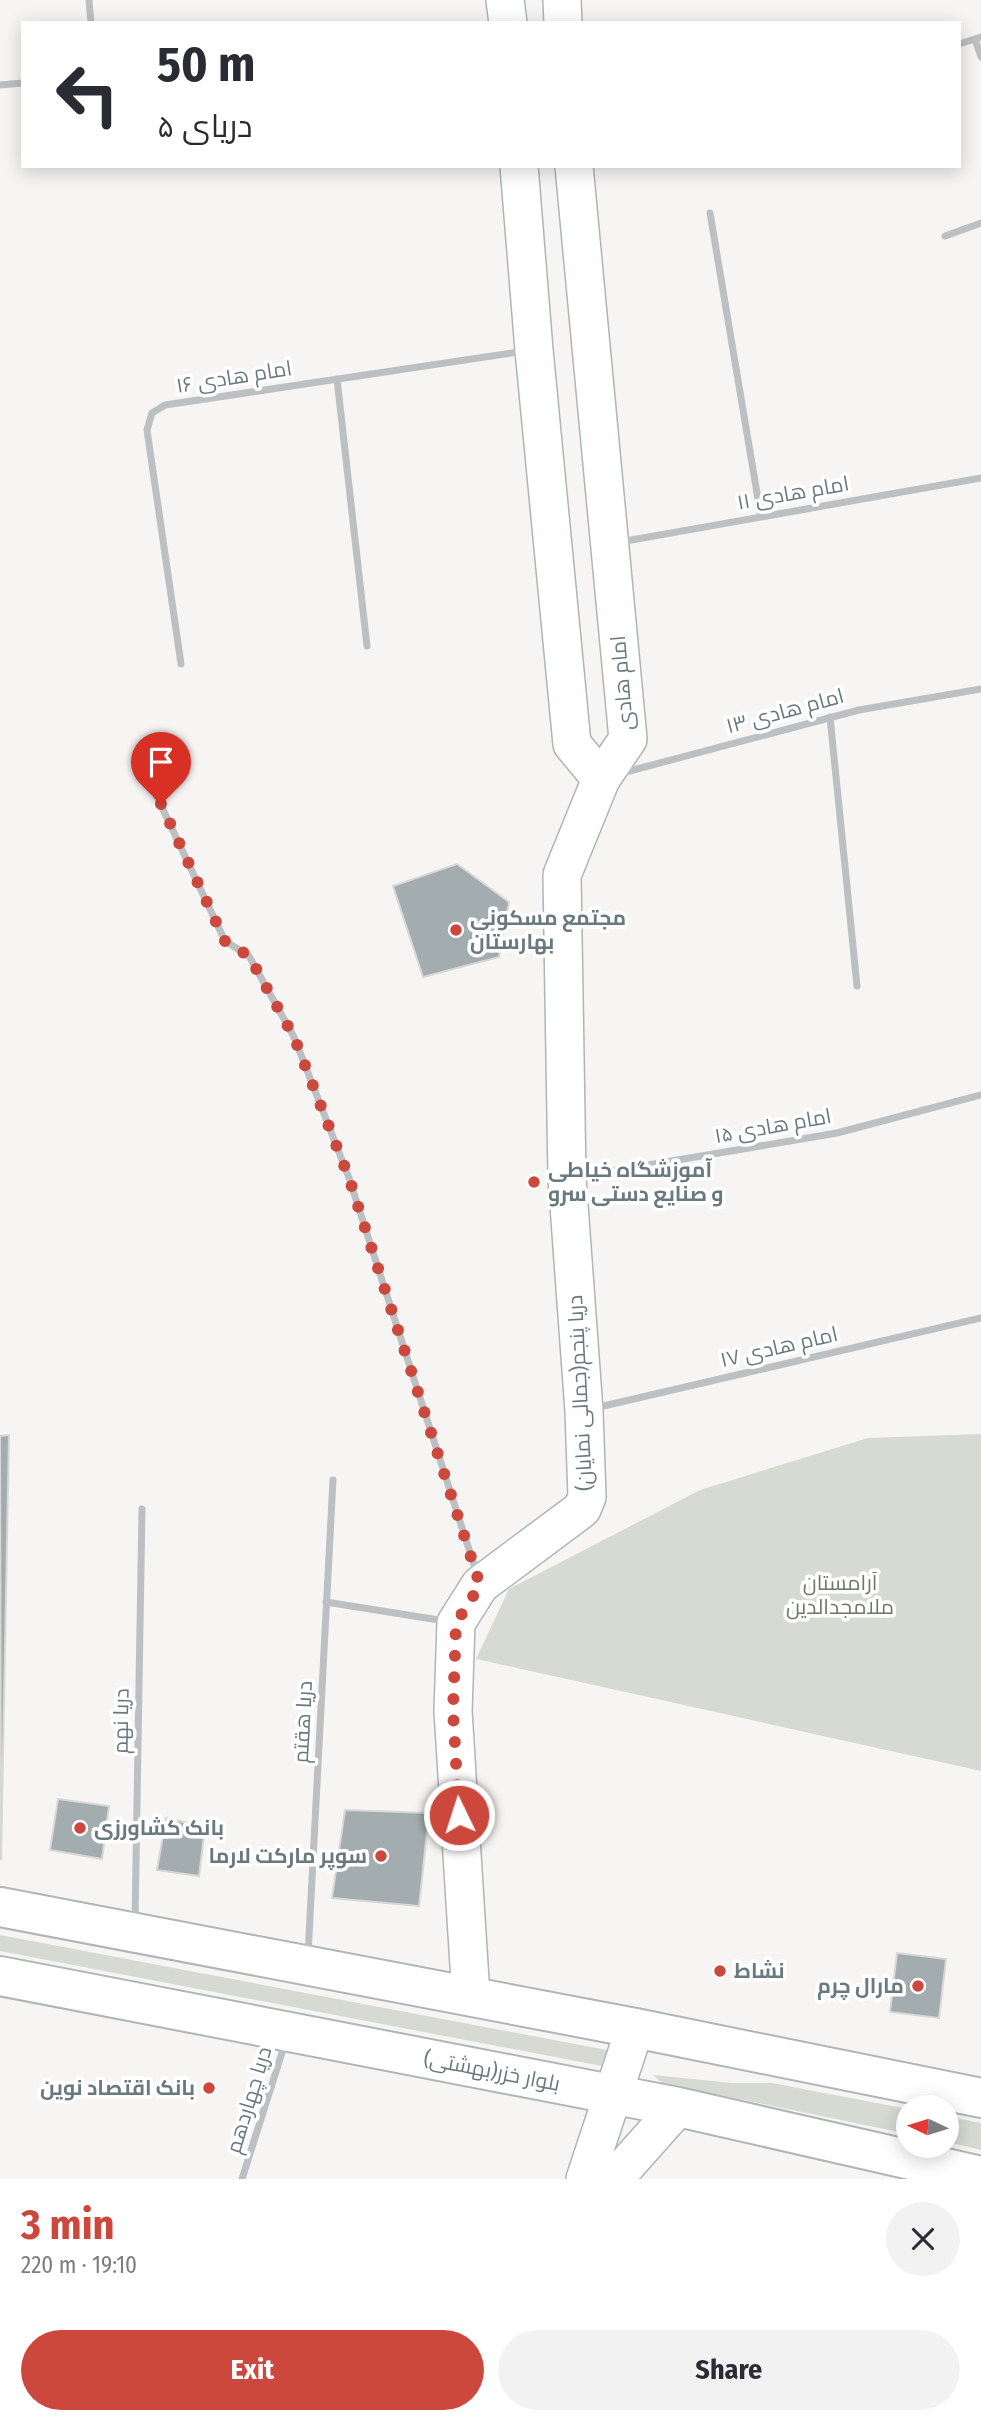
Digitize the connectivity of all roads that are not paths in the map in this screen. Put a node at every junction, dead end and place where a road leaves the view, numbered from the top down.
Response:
1 (89, 0) edge
2 (505, 0) edge
3 (562, 0) edge
4 (91, 21) edge
5 (508, 21) edge
6 (564, 21) edge
7 (978, 38) edge
8 (961, 43) edge
9 (981, 57) edge
10 (21, 83) edge
11 (0, 85) edge
12 (519, 168) edge
13 (574, 168) edge
14 (710, 213) dead end
15 (981, 223) edge
16 (945, 236) dead end
17 (534, 349) junction
18 (337, 379) junction
19 (981, 478) edge
20 (761, 517) junction
21 (611, 544) junction
22 (367, 646) dead end
23 (181, 664) dead end
24 (981, 689) edge
25 (830, 717) junction
26 (601, 779) junction
27 (150, 782) dead end
28 (856, 986) dead end
29 (981, 1094) edge
30 (567, 1178) junction
31 (981, 1318) edge
32 (584, 1411) junction
33 (333, 1480) dead end
34 (142, 1509) dead end
35 (480, 1585) junction
36 (326, 1602) junction
37 (456, 1623) junction
38 (0, 1907) edge
39 (135, 1933) junction
40 (308, 1966) junction
41 (0, 1976) edge
42 (471, 1997) junction
43 (635, 2028) junction
44 (289, 2032) junction
45 (615, 2095) junction
46 (981, 2098) edge
47 (678, 2107) junction
48 (981, 2176) edge
49 (242, 2179) edge
50 (585, 2179) edge
51 (614, 2179) edge

1 - 4 street
2 - 5 main road
3 - 6 main road
7 - 8 street
7 - 9 street
10 - 11 street
12 - 17 main road
13 - 21 main road, امام هادی
14 - 20 street
15 - 16 street
17 - 18 street, امام هادی ۱۶
17 - 26 main road
18 - 22 street
18 - 23 street, امام هادی ۱۶
19 - 20 street, امام هادی ١۱
20 - 21 street, امام هادی ١۱
21 - 26 main road, امام هادی
24 - 25 street, امام هادی ١٣
25 - 26 street, امام هادی ١٣
25 - 28 street
26 - 30 main road, دریا پنجم(جمالی نمایان)
27 - 35 street
29 - 30 street, امام هادی ۱۵
30 - 32 main road, دریا پنجم(جمالی نمایان)
31 - 32 street, امام هادی ۱۷
32 - 35 main road, دریا پنجم(جمالی نمایان)
33 - 36 street, دریا هقتم
34 - 39 street, دریا نهم
35 - 37 main road, دریا پنجم(جمالی نمایان)
36 - 37 street
36 - 40 street, دریا هقتم
37 - 42 main road
38 - 39 main road
39 - 40 main road
40 - 42 main road
41 - 44 main road, بلوار خزر(بهشتی)
42 - 43 main road
43 - 45 main road
43 - 46 main road
44 - 45 main road, بلوار خزر(بهشتی)
44 - 49 street, دریا چهاردهم
45 - 47 main road, بلوار خزر(بهشتی)
45 - 50 main road
47 - 48 main road, بلوار خزر(بهشتی)
47 - 51 main road

